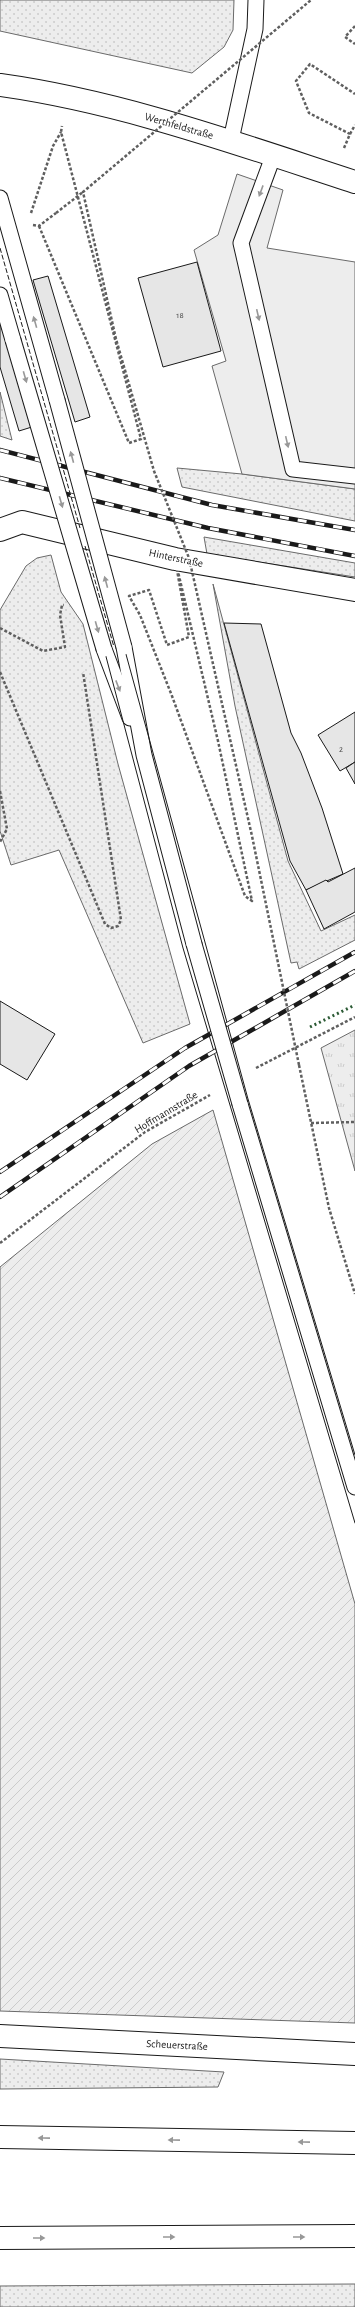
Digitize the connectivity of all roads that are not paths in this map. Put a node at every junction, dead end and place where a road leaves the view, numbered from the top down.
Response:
1 (256, 0) edge
2 (0, 85) edge
3 (231, 140) junction
4 (274, 154) junction
5 (355, 182) edge
6 (0, 198) edge
7 (0, 295) edge
8 (355, 476) edge
9 (0, 530) edge
10 (355, 590) edge
11 (144, 755) junction
12 (355, 1487) edge
13 (0, 2036) edge
14 (355, 2054) edge
15 (0, 2137) edge
16 (355, 2143) edge
17 (355, 2236) edge
18 (0, 2238) edge

1 - 3 lane
2 - 3 main road, Werthfeldstraße
3 - 4 main road, Werthfeldstraße
4 - 5 main road, Werthfeldstraße
4 -> 8 lane
11 -> 6 lane, bridge
7 -> 11 lane, bridge
9 - 10 main road, Hinterstraße
11 - 12 lane, bridge
13 - 14 main road, Scheuerstraße
16 -> 15 main road
18 -> 17 main road

